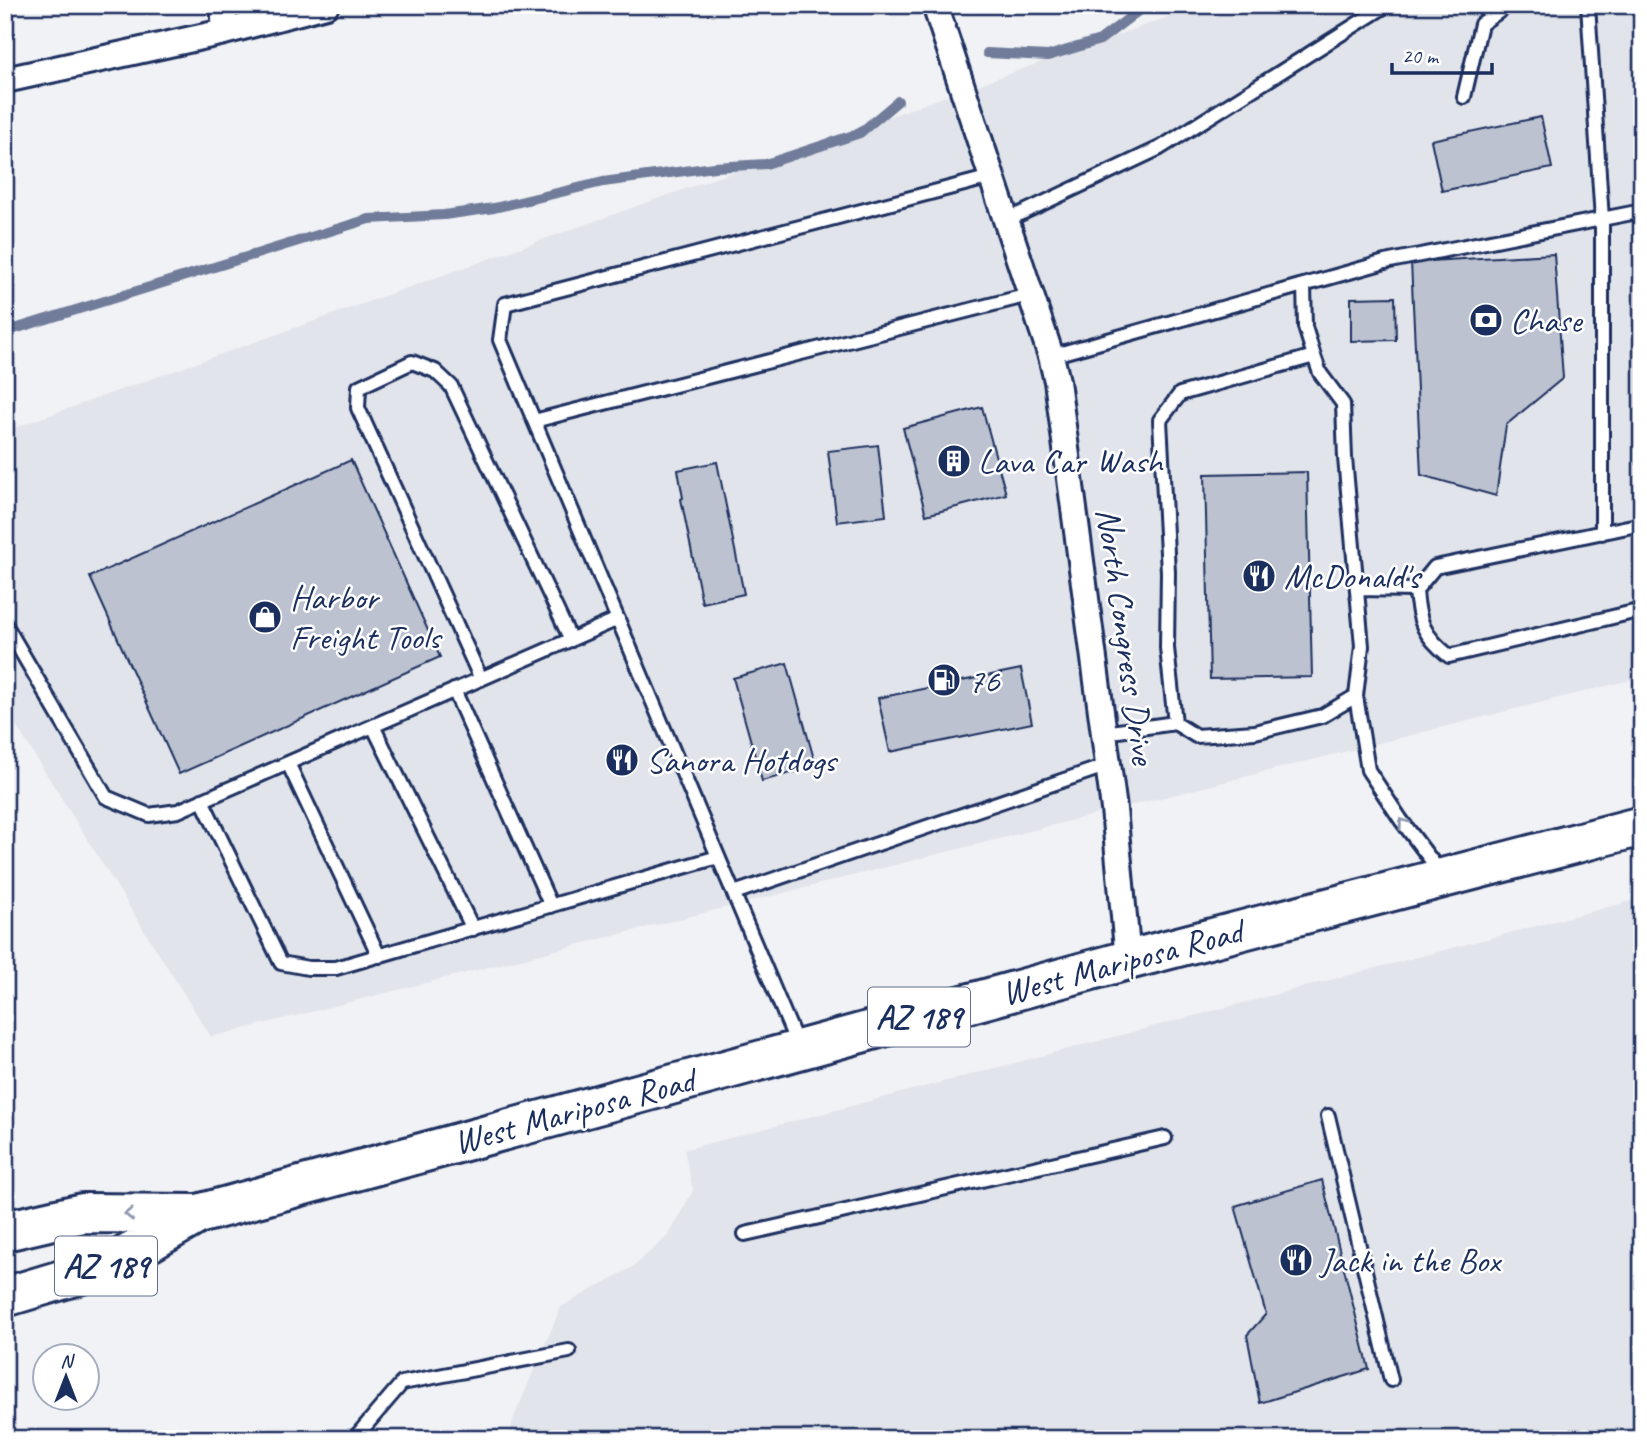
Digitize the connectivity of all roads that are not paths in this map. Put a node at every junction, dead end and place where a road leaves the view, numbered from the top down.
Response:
1 (224, 5) edge
2 (326, 5) edge
3 (935, 5) edge
4 (1387, 5) edge
5 (1508, 5) edge
6 (1588, 5) edge
7 (224, 32) junction
8 (5, 80) edge
9 (1464, 97) dead end
10 (991, 177) junction
11 (1642, 211) edge
12 (1602, 220) junction
13 (1005, 221) junction
14 (1304, 285) junction
15 (1029, 295) junction
16 (1051, 356) junction
17 (1314, 356) junction
18 (534, 421) junction
19 (1642, 524) edge
20 (1602, 533) junction
21 (1357, 589) junction
22 (1416, 590) junction
23 (1642, 610) edge
24 (618, 619) junction
25 (5, 624) edge
26 (571, 640) junction
27 (481, 679) junction
28 (454, 690) junction
29 (1356, 696) junction
30 (1175, 723) junction
31 (373, 726) junction
32 (1104, 733) junction
33 (288, 763) junction
34 (1108, 765) junction
35 (202, 800) junction
36 (1642, 827) edge
37 (719, 857) junction
38 (1444, 878) junction
39 (734, 893) junction
40 (551, 906) junction
41 (472, 929) junction
42 (379, 956) junction
43 (1128, 960) junction
44 (800, 1049) junction
45 (1328, 1116) dead end
46 (1166, 1138) dead end
47 (198, 1214) junction
48 (5, 1231) edge
49 (746, 1234) dead end
50 (5, 1297) edge
51 (569, 1351) dead end
52 (1391, 1380) dead end
53 (354, 1439) edge

1 - 7 street
2 - 7 street
3 - 10 street, North Congress Drive
4 - 13 lane
5 - 9 lane
6 - 12 lane
7 - 8 street
10 - 13 street, North Congress Drive
10 - 18 lane
11 - 12 lane
12 - 14 lane
12 - 20 lane
13 - 15 street, North Congress Drive
14 - 16 lane
14 - 17 lane
15 - 16 street, North Congress Drive
15 - 18 lane
16 - 32 street, North Congress Drive
17 - 21 lane
17 - 30 lane
18 - 24 lane
19 - 20 lane
20 - 22 lane
21 - 22 lane
21 - 29 lane
22 - 23 lane
24 - 26 lane
24 - 37 lane
25 - 35 lane
26 - 27 lane
26 - 27 lane
27 - 28 lane
28 - 31 lane
28 - 40 lane
29 - 30 lane
38 -> 29 lane
30 - 32 lane
31 - 33 lane
31 - 41 lane
32 - 34 street, North Congress Drive
33 - 35 lane
33 - 42 lane
34 - 39 lane
34 - 43 street, North Congress Drive
35 - 42 lane
36 - 38 main road, West Mariposa Road / AZ 189
37 - 39 lane
37 - 40 lane
38 - 43 main road, West Mariposa Road / AZ 189
39 - 44 lane
40 - 41 lane
41 - 42 lane
43 - 44 main road, West Mariposa Road / AZ 189
44 - 47 main road, West Mariposa Road / AZ 189
45 - 52 lane
46 - 49 lane
47 -> 48 main road, West Mariposa Road / AZ 189
47 - 50 main road, West Mariposa Road / AZ 189
51 - 53 lane

